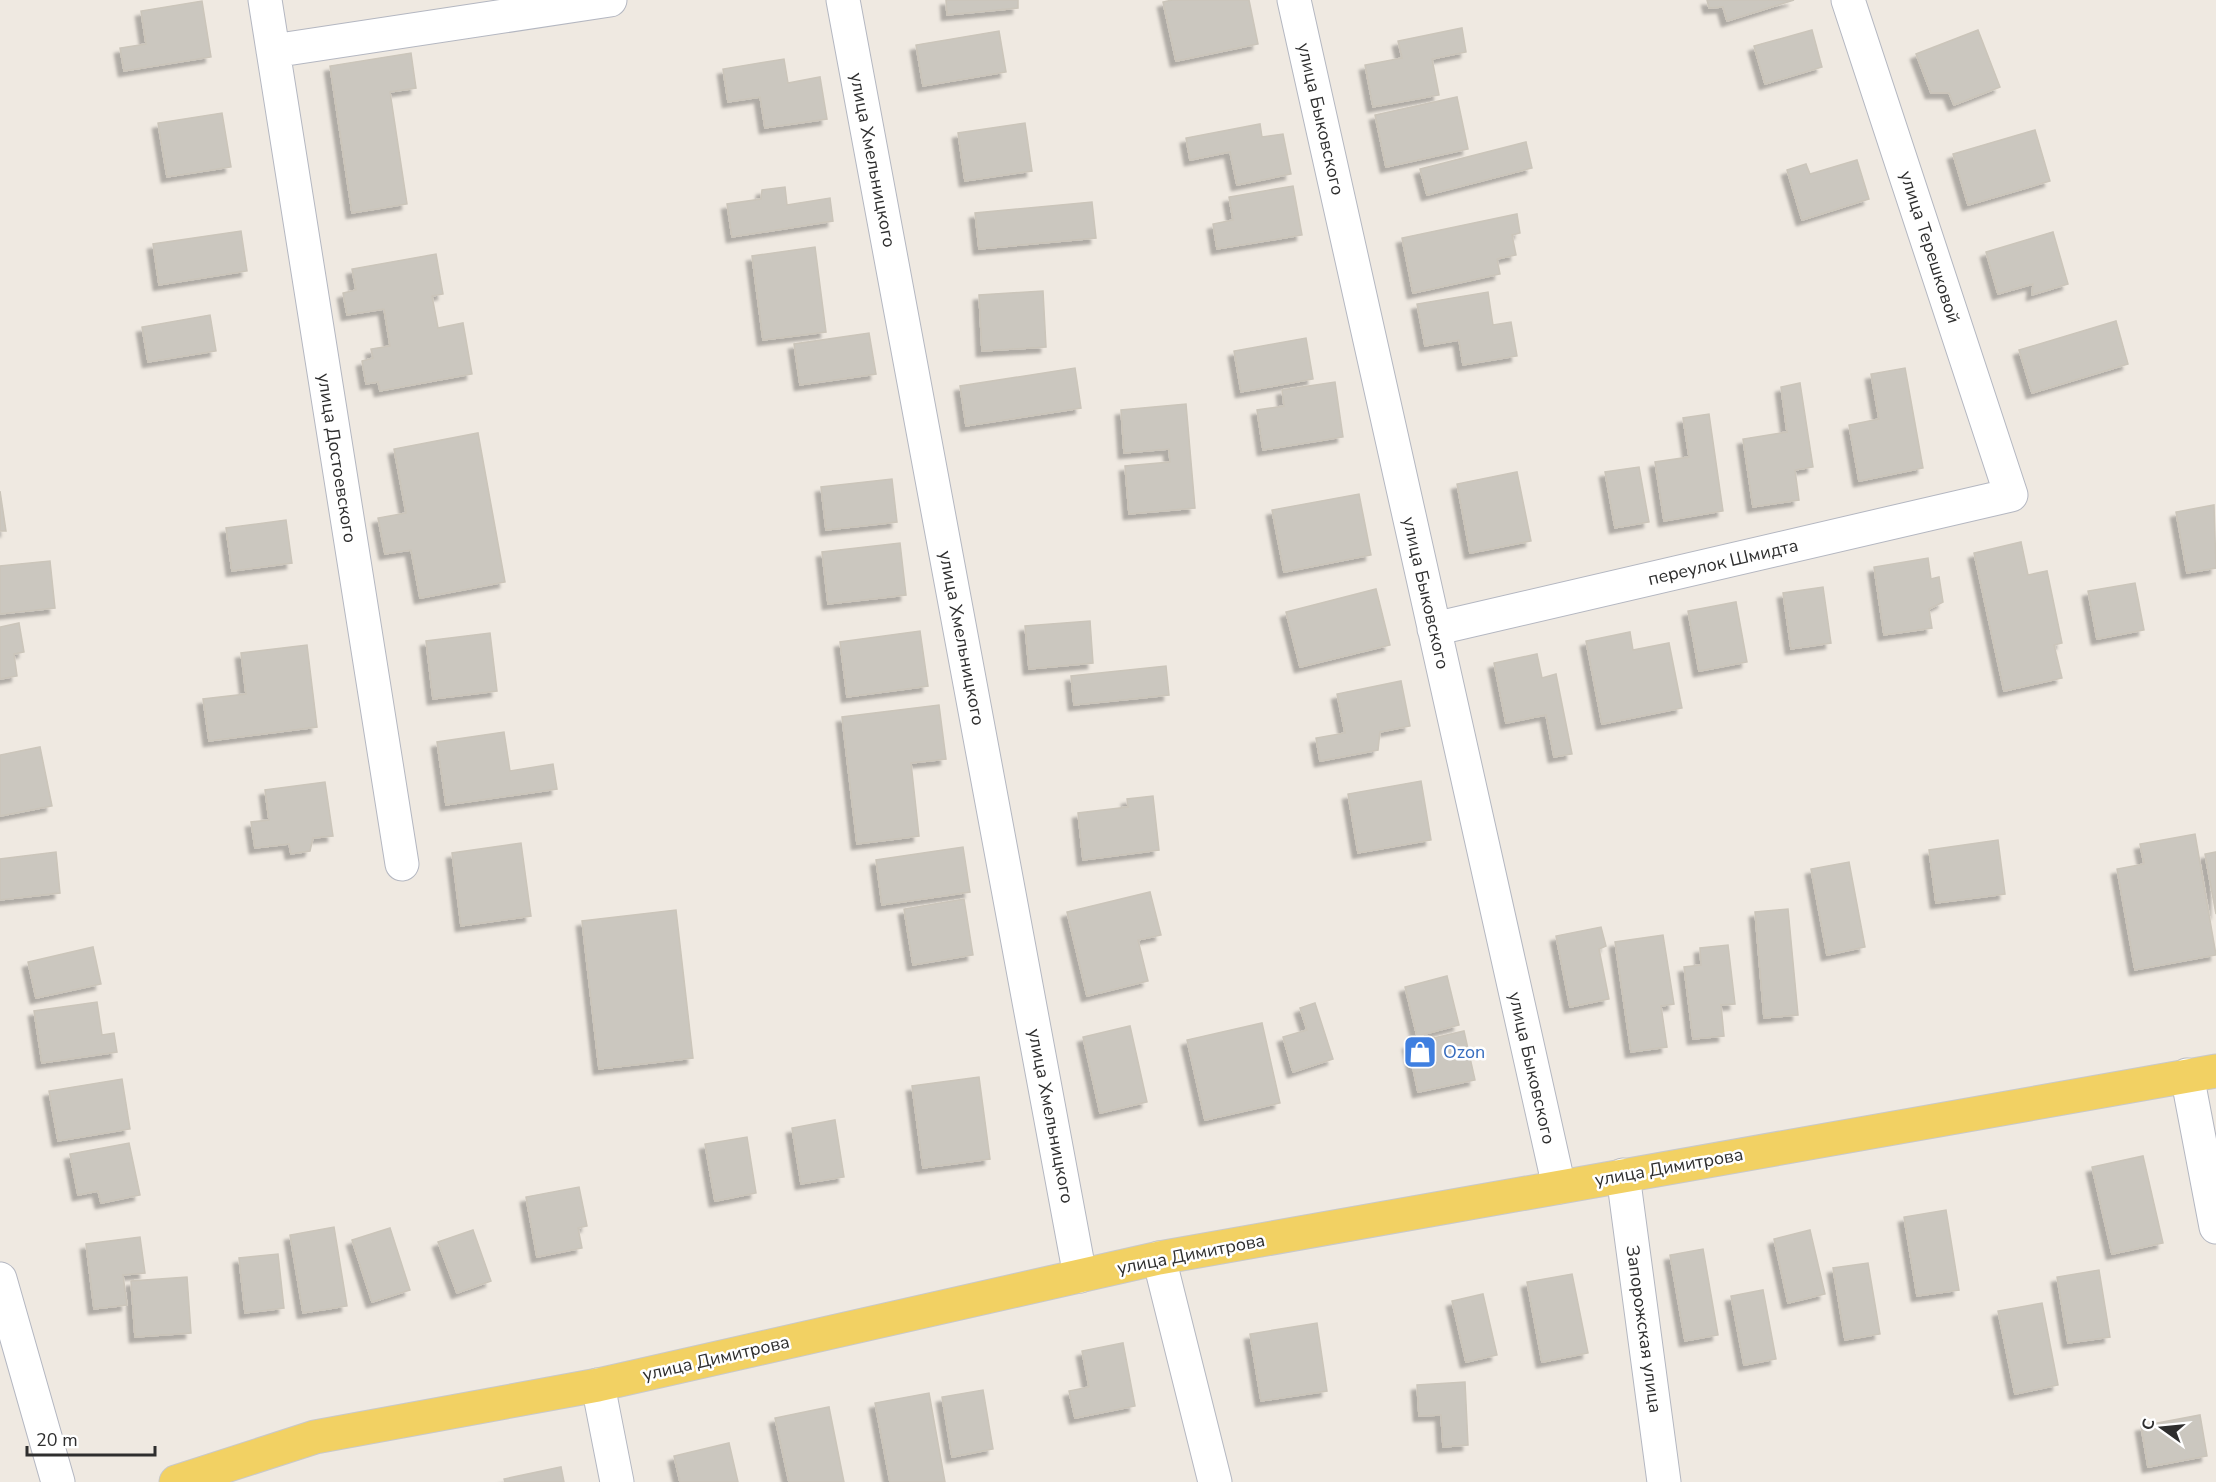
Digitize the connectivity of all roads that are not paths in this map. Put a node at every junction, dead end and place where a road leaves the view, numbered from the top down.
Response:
1 (265, 0) edge
2 (610, 0) edge
3 (843, 0) edge
4 (1294, 0) edge
5 (1848, 0) edge
6 (273, 51) junction
7 (2011, 495) joint
8 (1434, 629) junction
9 (402, 864) dead end
10 (2201, 1073) edge
11 (1623, 1175) junction
12 (1559, 1187) junction
13 (2216, 1227) edge
14 (1159, 1258) junction
15 (1080, 1276) junction
16 (0, 1279) edge
17 (597, 1385) junction
18 (58, 1482) edge
19 (176, 1482) edge
20 (617, 1482) edge
21 (1215, 1482) edge
22 (1664, 1482) edge

1 - 6 street, улица Достоевского
2 - 6 street
3 - 15 street, улица Хмельницкого
4 - 8 street, улица Быковского
5 - 7 street, улица Терешковой
6 - 9 street, улица Достоевского
7 - 8 street, переулок Шмидта
8 - 12 street, улица Быковского
10 - 11 main road, улица Димитрова
10 - 13 street
11 - 12 main road, улица Димитрова
11 - 22 street, Запорожская улица
12 - 14 main road, улица Димитрова
14 - 15 main road, улица Димитрова
14 - 21 street
15 - 17 main road, улица Димитрова
16 - 18 street
17 - 19 main road, улица Димитрова
17 - 20 street

